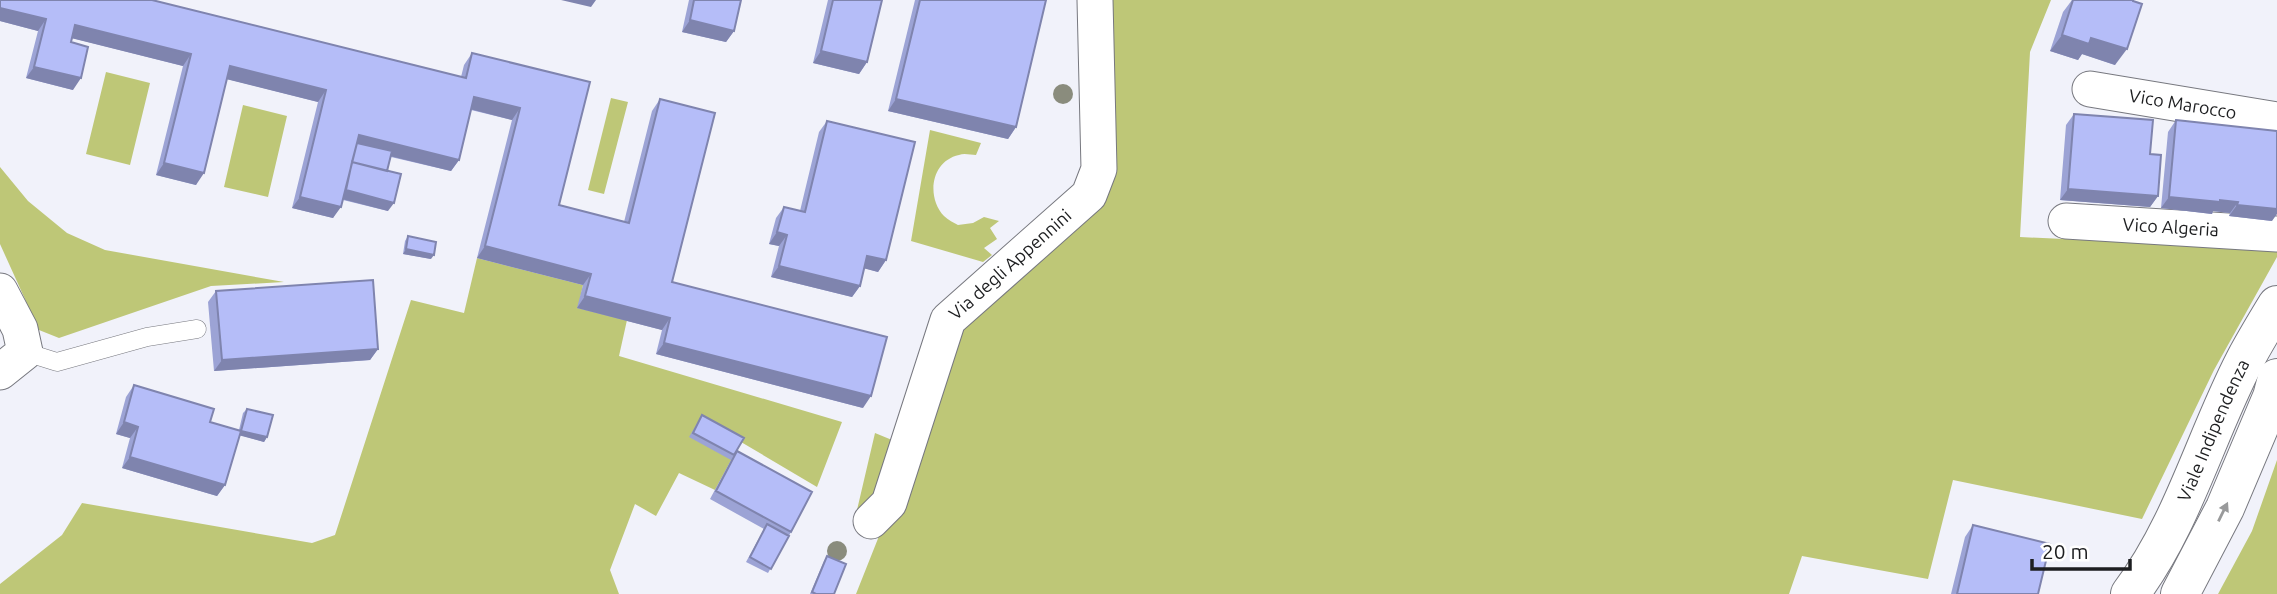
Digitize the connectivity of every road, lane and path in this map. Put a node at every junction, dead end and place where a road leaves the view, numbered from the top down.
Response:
1 (1095, 0) edge
2 (2090, 89) dead end
3 (2277, 120) edge
4 (2066, 221) dead end
5 (2277, 234) edge
6 (0, 291) edge
7 (2277, 305) edge
8 (197, 329) dead end
9 (15, 351) edge
10 (2277, 379) edge
11 (872, 521) dead end
12 (2130, 594) edge
13 (2180, 594) edge

1 - 11 street, Via degli Appennini
2 - 3 street, Vico Marocco
4 - 5 street, Vico Algeria
6 - 9 street
7 - 12 street, Viale Indipendenza
8 - 9 lane
13 -> 10 street, Viale Indipendenza

